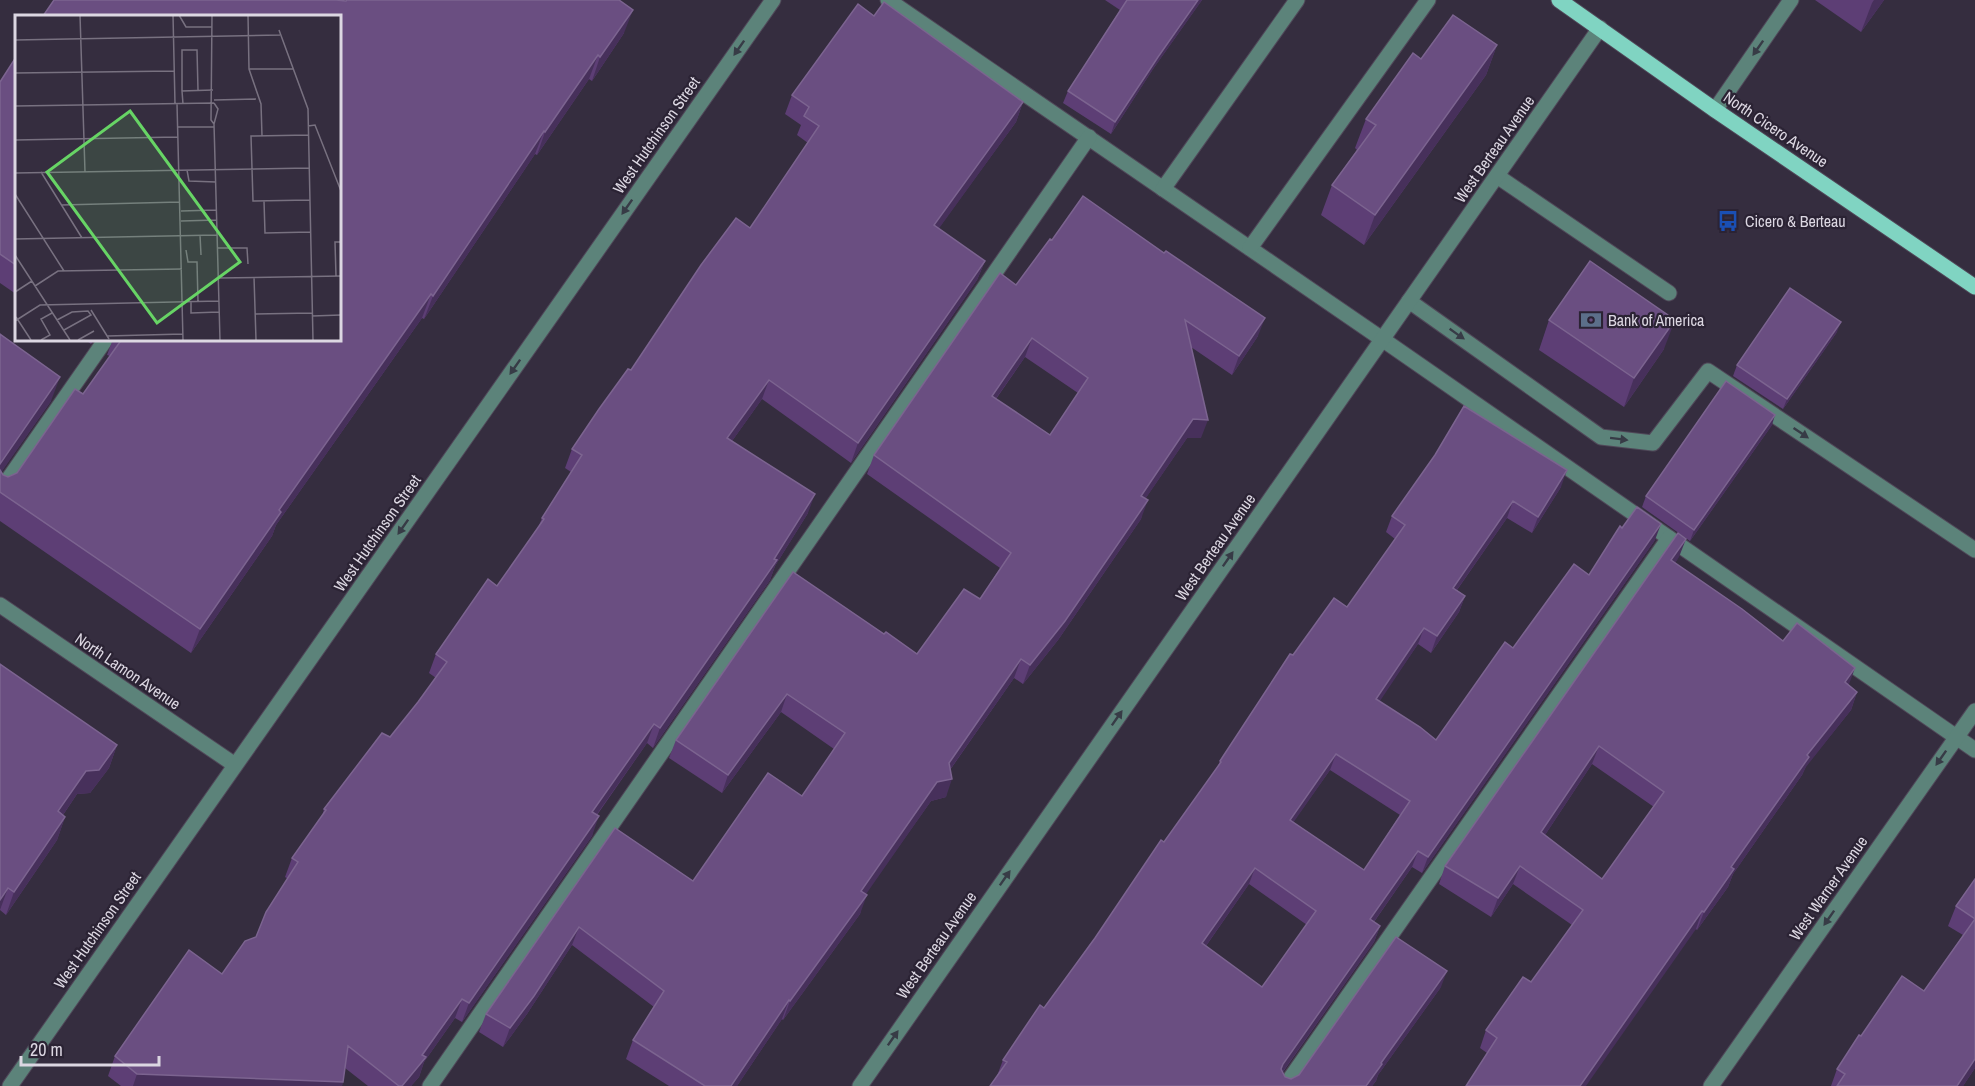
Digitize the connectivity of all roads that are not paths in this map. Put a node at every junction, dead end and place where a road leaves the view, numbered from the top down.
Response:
1 (773, 0) edge
2 (888, 0) edge
3 (1297, 0) edge
4 (1428, 0) edge
5 (1559, 0) edge
6 (1791, 0) edge
7 (1600, 28) junction
8 (1715, 110) junction
9 (1089, 138) junction
10 (1497, 176) junction
11 (1163, 189) junction
12 (1250, 248) junction
13 (1974, 284) edge
14 (1669, 293) dead end
15 (1409, 301) junction
16 (1382, 339) junction
17 (105, 340) edge
18 (0, 491) edge
19 (1669, 538) junction
20 (1975, 550) edge
21 (0, 605) edge
22 (1975, 711) edge
23 (1956, 737) junction
24 (1975, 750) edge
25 (235, 765) junction
26 (10, 1086) edge
27 (430, 1086) edge
28 (860, 1086) edge
29 (1285, 1086) edge
30 (1711, 1086) edge

1 -> 25 street, West Hutchinson Street
2 - 9 street
3 - 11 street
4 - 12 street
5 - 7 main road, North Cicero Avenue
6 -> 8 street
7 - 8 main road, North Cicero Avenue
7 - 10 street, West Berteau Avenue
8 - 13 main road, North Cicero Avenue
9 - 11 street
9 - 27 street
10 - 14 street
10 - 15 street, West Berteau Avenue
11 - 12 street
12 - 16 street
15 - 16 street, West Berteau Avenue
15 -> 20 street
16 - 19 street
28 -> 16 street, West Berteau Avenue
17 - 18 street
19 - 23 street
19 - 29 street
21 - 25 street, North Lamon Avenue
22 - 23 street, West Warner Avenue
23 - 24 street
23 -> 30 street, West Warner Avenue
25 - 26 street, West Hutchinson Street

